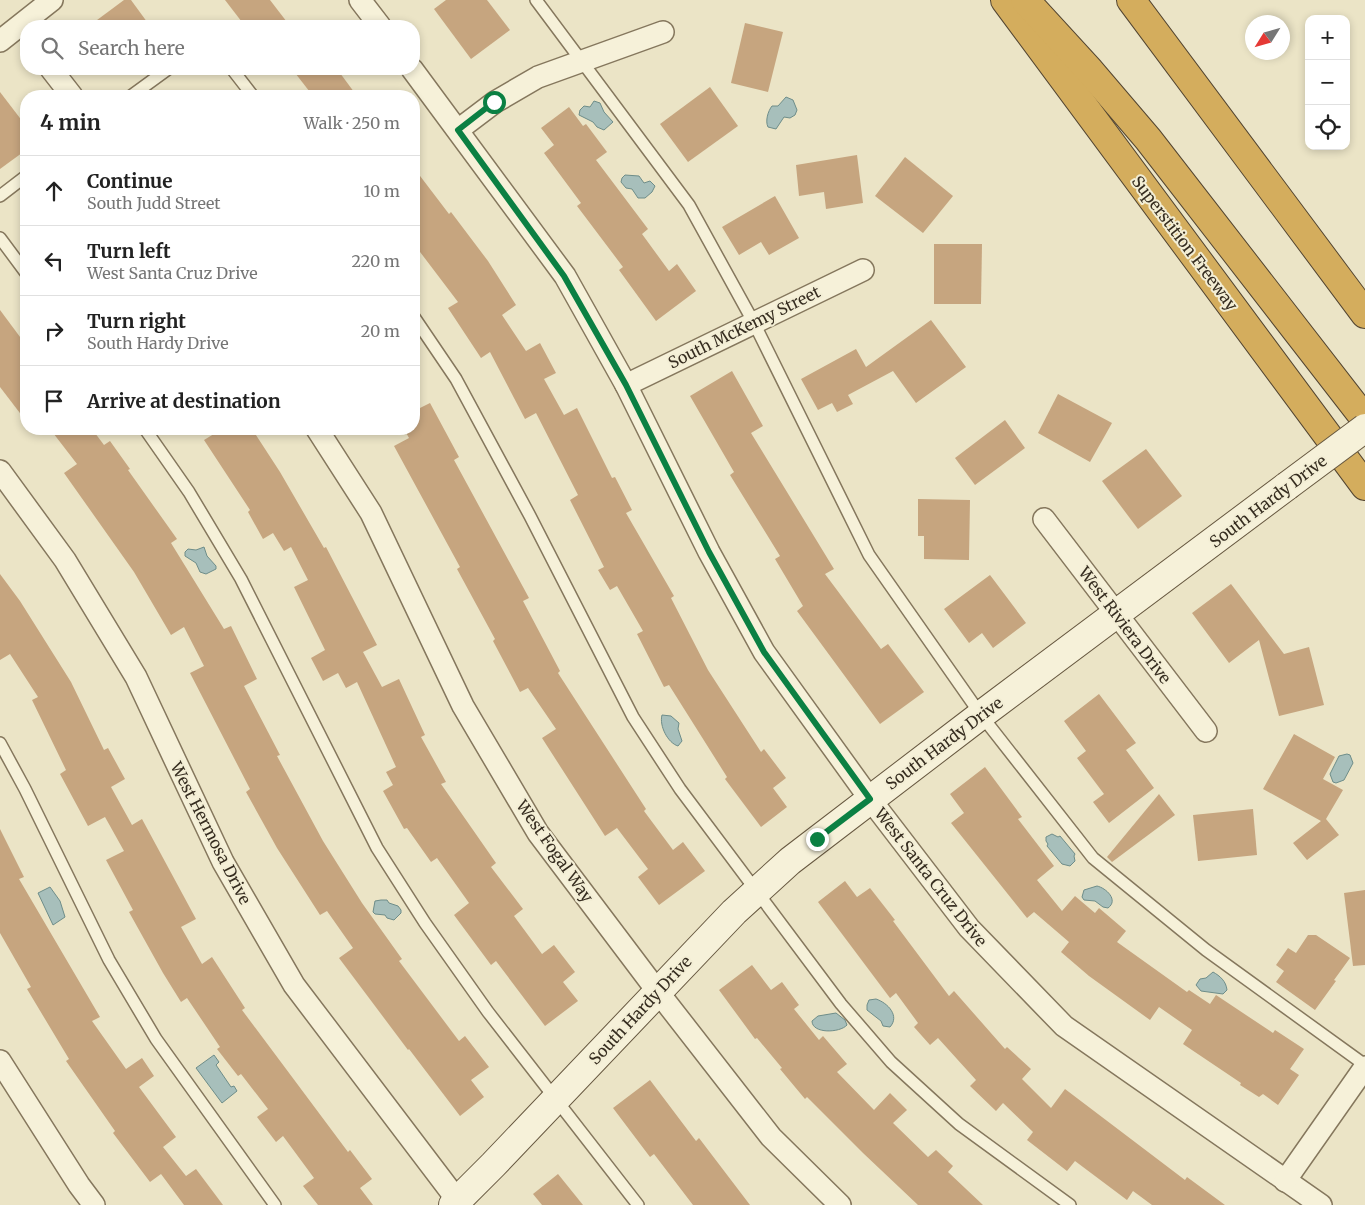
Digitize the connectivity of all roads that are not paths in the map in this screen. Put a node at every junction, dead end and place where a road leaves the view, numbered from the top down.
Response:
1 (52, 0) edge
2 (360, 0) edge
3 (536, 0) edge
4 (1005, 0) edge
5 (1025, 0) edge
6 (1131, 0) edge
7 (33, 20) edge
8 (375, 20) edge
9 (663, 32) dead end
10 (20, 33) edge
11 (0, 41) edge
12 (582, 61) junction
13 (56, 75) edge
14 (160, 75) edge
15 (237, 75) edge
16 (417, 75) edge
17 (67, 90) edge
18 (139, 90) edge
19 (248, 90) edge
20 (458, 130) junction
21 (20, 181) edge
22 (0, 196) edge
23 (0, 238) edge
24 (20, 265) edge
25 (863, 270) dead end
26 (1365, 314) edge
27 (754, 323) junction
28 (420, 326) edge
29 (626, 385) junction
30 (1365, 419) edge
31 (1365, 428) edge
32 (149, 435) edge
33 (321, 435) edge
34 (0, 471) edge
35 (1365, 486) edge
36 (1044, 519) dead end
37 (1118, 614) junction
38 (981, 715) junction
39 (1206, 731) dead end
40 (0, 742) edge
41 (870, 799) junction
42 (756, 891) junction
43 (658, 992) junction
44 (0, 1061) edge
45 (1365, 1066) edge
46 (555, 1100) junction
47 (1285, 1181) junction
48 (457, 1203) edge
49 (94, 1205) edge
50 (275, 1205) edge
51 (638, 1205) edge
52 (840, 1205) edge
53 (1070, 1205) edge
54 (1321, 1205) edge

1 - 7 street
2 - 8 street
3 - 12 lane
4 - 35 highway, Superstition Freeway
5 - 30 highway
6 - 26 highway
9 - 12 street
10 - 11 street
12 - 20 street
12 - 27 lane
13 - 17 street
14 - 18 lane
15 - 19 lane
16 - 20 street, West Santa Cruz Drive
20 - 29 street, West Santa Cruz Drive
21 - 22 lane
23 - 24 lane
25 - 27 street, South McKemy Street
27 - 29 street, South McKemy Street
27 - 38 lane
28 - 42 lane
29 - 41 street, West Santa Cruz Drive
31 - 37 street, South Hardy Drive, bridge
32 - 46 lane
33 - 43 street, West Fogal Way
34 - 48 street, West Hermosa Drive
36 - 37 street, West Riviera Drive
37 - 38 street, South Hardy Drive
37 - 39 street, West Riviera Drive
38 - 41 street, South Hardy Drive
38 - 45 lane
40 - 50 lane
41 - 42 street, South Hardy Drive
41 - 47 street, West Santa Cruz Drive
42 - 43 street, South Hardy Drive
42 - 53 lane
43 - 46 street, South Hardy Drive
43 - 52 street, West Fogal Way
44 - 49 street
45 - 47 street
46 - 48 street, South Hardy Drive
46 - 51 lane
47 - 54 street, West Santa Cruz Drive

